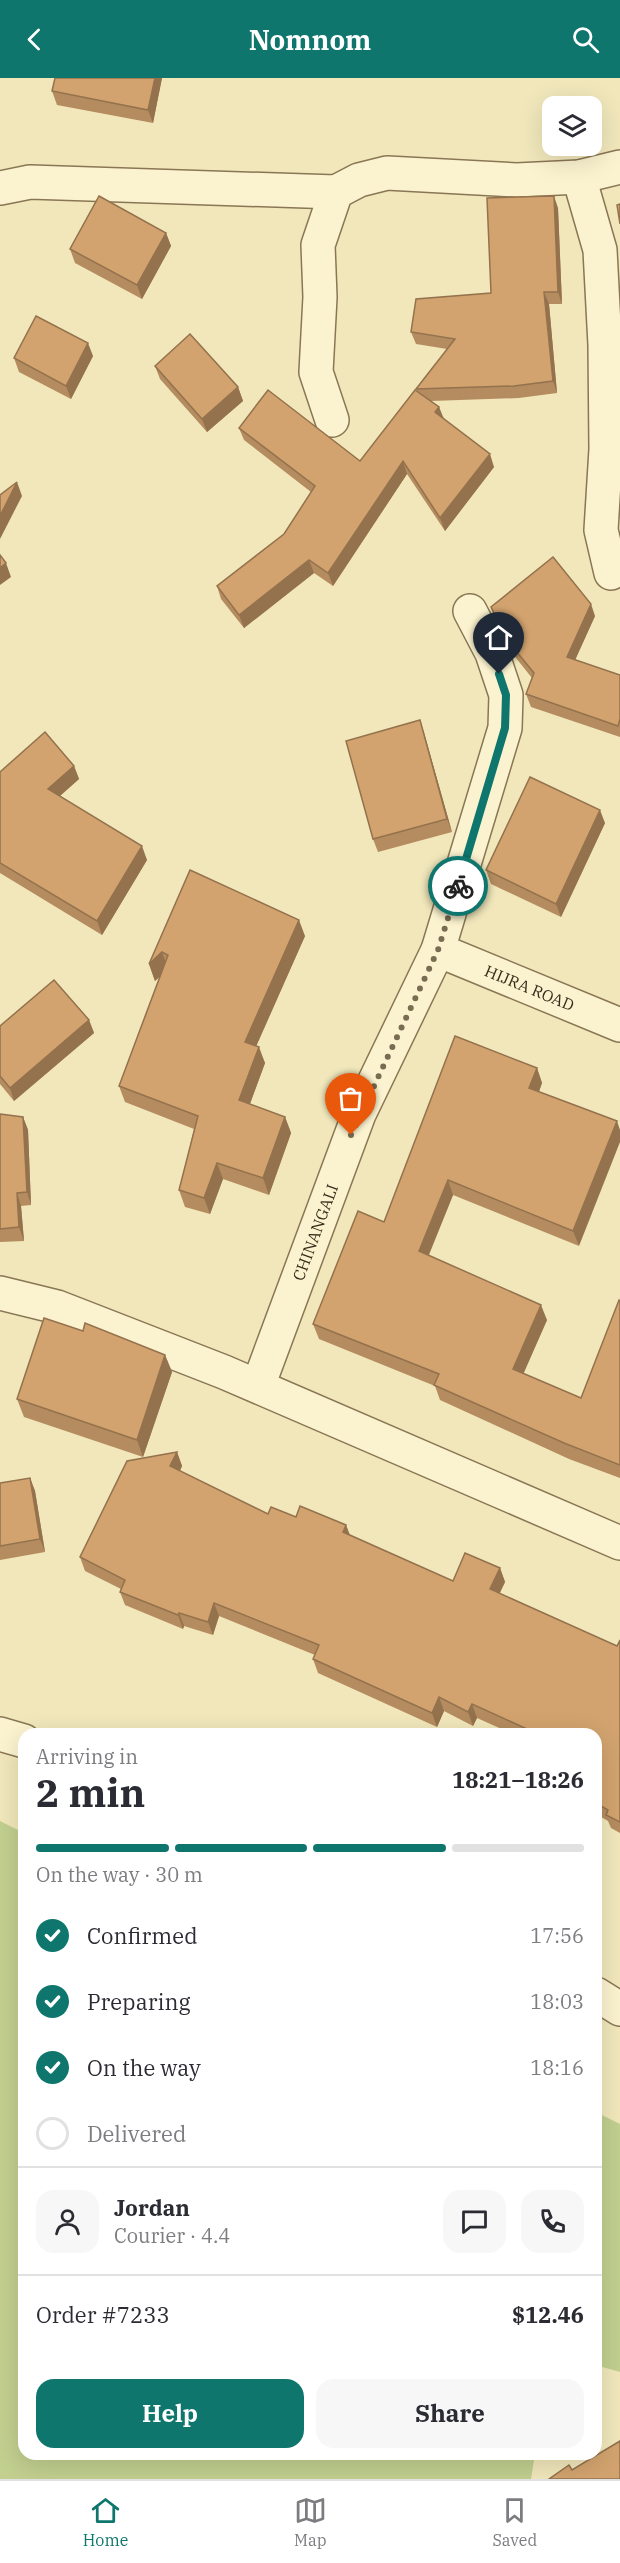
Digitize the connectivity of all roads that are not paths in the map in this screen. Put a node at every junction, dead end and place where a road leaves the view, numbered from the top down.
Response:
1 (620, 167) edge
2 (579, 177) junction
3 (0, 188) edge
4 (336, 192) junction
5 (332, 420) dead end
6 (611, 573) dead end
7 (470, 611) dead end
8 (438, 950) junction
9 (620, 1024) edge
10 (0, 1293) edge
11 (258, 1386) junction
12 (620, 1543) edge
13 (0, 1734) edge
14 (18, 1739) edge
15 (602, 1998) edge
16 (620, 2009) edge

1 - 2 street
2 - 4 street
2 - 6 street
3 - 4 street
4 - 5 street
7 - 8 street, CHINANGALI
8 - 9 street, HIJRA ROAD
8 - 11 street, CHINANGALI
10 - 11 street
11 - 12 street
13 - 14 street
15 - 16 street

